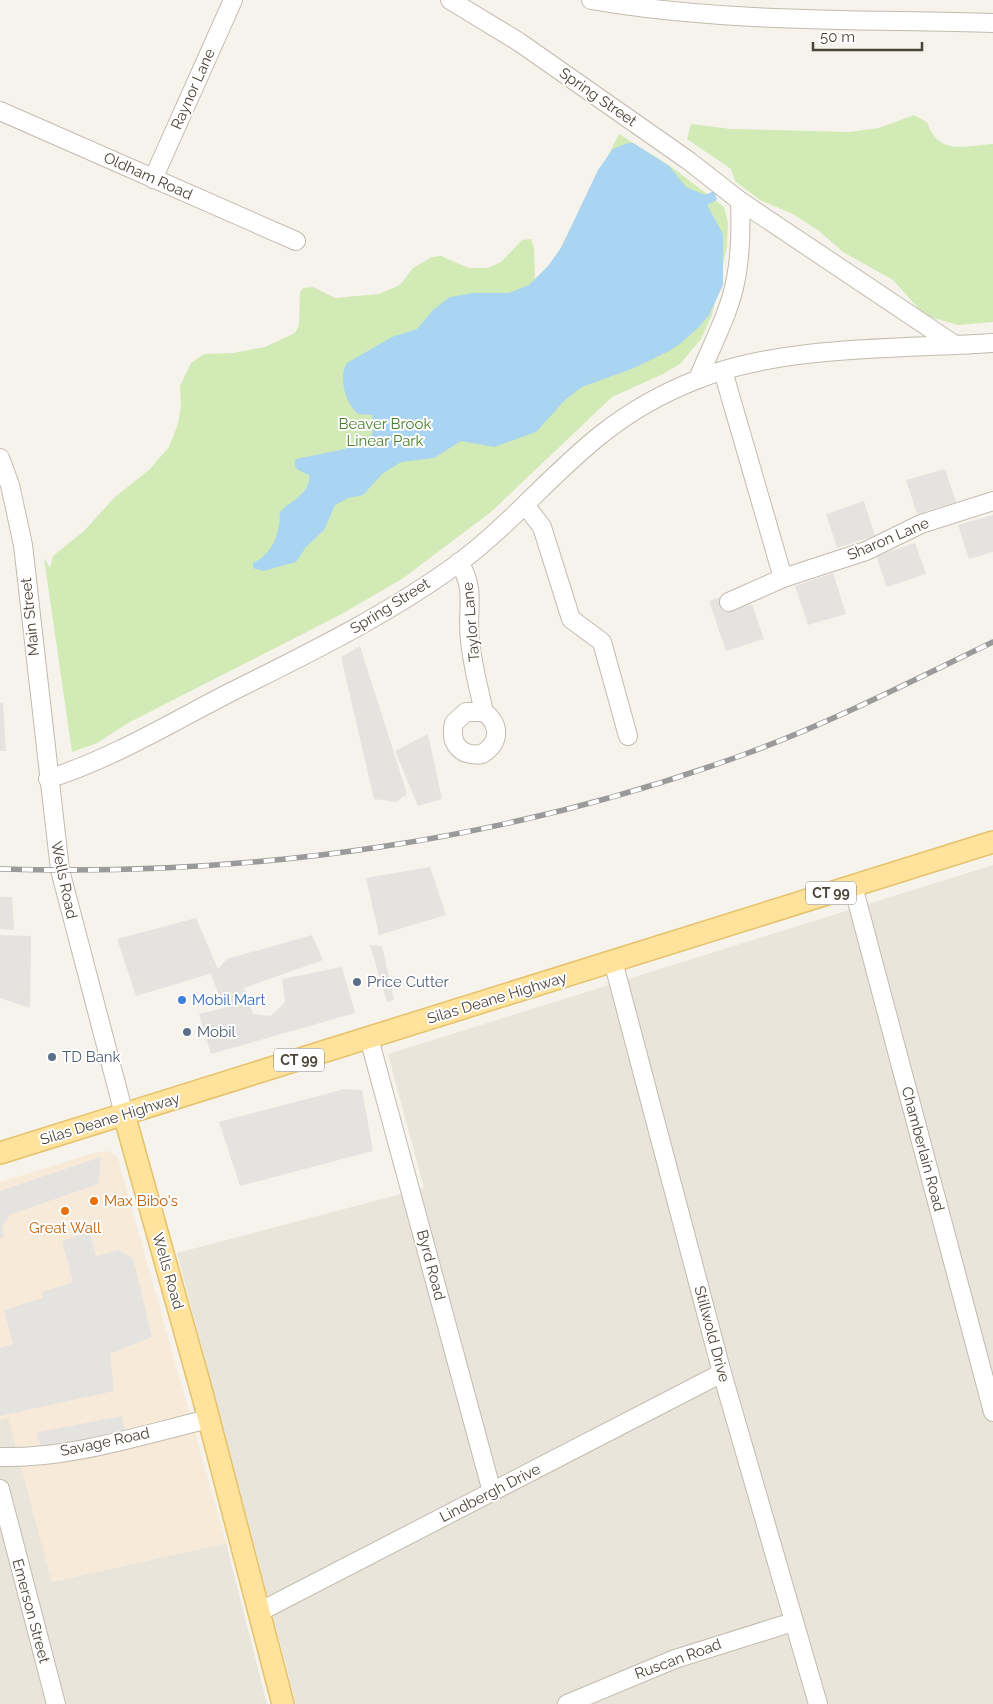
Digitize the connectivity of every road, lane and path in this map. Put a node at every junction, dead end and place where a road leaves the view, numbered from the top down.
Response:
1 (233, 0) edge
2 (450, 0) edge
3 (591, 0) edge
4 (993, 22) edge
5 (0, 111) edge
6 (153, 179) junction
7 (740, 200) junction
8 (296, 241) dead end
9 (993, 343) edge
10 (955, 346) junction
11 (723, 371) junction
12 (698, 379) junction
13 (0, 458) edge
14 (993, 501) edge
15 (526, 506) junction
16 (459, 562) junction
17 (783, 578) junction
18 (730, 602) dead end
19 (484, 712) dead end
20 (628, 736) dead end
21 (48, 779) junction
22 (993, 842) edge
23 (853, 886) junction
24 (613, 961) junction
25 (369, 1038) junction
26 (124, 1114) junction
27 (0, 1153) edge
28 (722, 1373) junction
29 (993, 1412) edge
30 (209, 1420) junction
31 (0, 1456) edge
32 (0, 1489) edge
33 (492, 1492) junction
34 (259, 1612) junction
35 (793, 1622) junction
36 (56, 1704) edge
37 (283, 1704) edge
38 (567, 1704) edge
39 (818, 1704) edge

1 - 6 street, Raynor Lane
2 - 7 street, Spring Street
3 - 4 street
5 - 6 street, Oldham Road
6 - 8 street, Oldham Road
7 - 10 street, Spring Street
7 - 12 street
9 - 10 street, Spring Street
10 - 11 street, Spring Street
11 - 12 street, Spring Street
11 - 17 street
12 - 15 street, Spring Street
13 - 21 street, Main Street
14 - 17 street, Sharon Lane
15 - 16 street, Spring Street
15 - 20 street
16 - 19 street, Taylor Lane
16 - 21 street, Spring Street
17 - 18 street, Sharon Lane
21 - 26 street, Wells Road
22 - 23 main road, Silas Deane Highway / CT 99
23 - 24 main road, Silas Deane Highway / CT 99
23 - 29 street, Chamberlain Road
24 - 25 main road, Silas Deane Highway / CT 99
24 - 28 street, Stillwold Drive
25 - 26 main road, Silas Deane Highway / CT 99
25 - 33 street, Byrd Road
26 - 27 main road, Silas Deane Highway / CT 99
26 - 30 main road, Wells Road
28 - 33 street, Lindbergh Drive
28 - 35 street, Stillwold Drive
30 - 31 street, Savage Road
30 - 34 main road, Wells Road
32 - 36 street, Emerson Street
33 - 34 street, Lindbergh Drive
34 - 37 main road, Wells Road
35 - 38 street, Ruscan Road
35 - 39 street, Stillwold Drive

